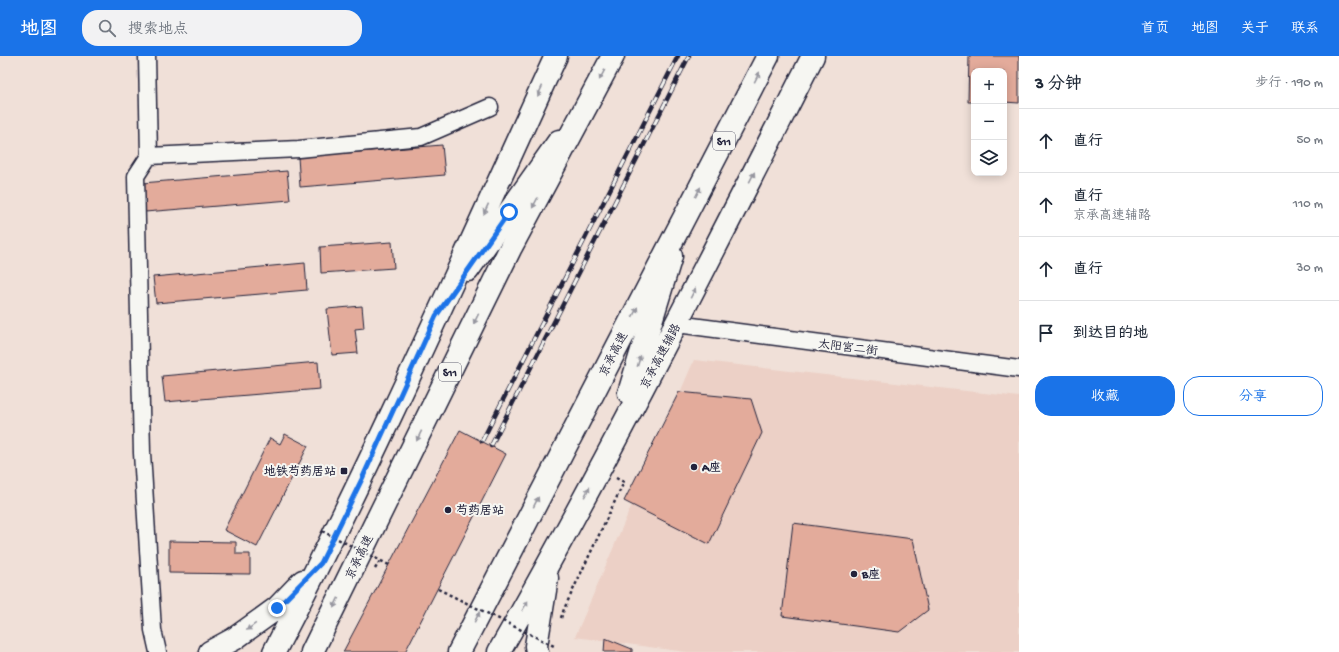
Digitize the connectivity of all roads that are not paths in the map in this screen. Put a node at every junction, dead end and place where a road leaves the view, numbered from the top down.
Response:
1 (147, 56) edge
2 (556, 56) edge
3 (613, 56) edge
4 (768, 56) edge
5 (813, 56) edge
6 (592, 94) junction
7 (490, 107) dead end
8 (149, 156) junction
9 (680, 227) junction
10 (436, 316) junction
11 (677, 324) junction
12 (1019, 369) edge
13 (615, 438) junction
14 (550, 562) junction
15 (321, 563) junction
16 (158, 652) edge
17 (210, 652) edge
18 (274, 652) edge
19 (312, 652) edge
20 (458, 652) edge
21 (499, 652) edge
22 (537, 652) edge

1 - 8 street
2 -> 10 main road
3 -> 6 main road, 京承高速 / S11
9 -> 4 main road, 京承高速 / S11
11 -> 5 main road, 京承高速辅路
6 - 10 main road
6 -> 19 main road, 京承高速 / S11
7 - 8 street
8 - 16 street
13 -> 9 main road
20 -> 9 main road, 京承高速 / S11
10 - 15 main road
11 - 12 street, 太阳宫二街
11 - 13 main road, 京承高速辅路
14 -> 13 main road, 京承高速辅路
21 -> 14 main road, 京承高速辅路
14 - 22 main road
15 -> 17 main road
15 - 18 main road

